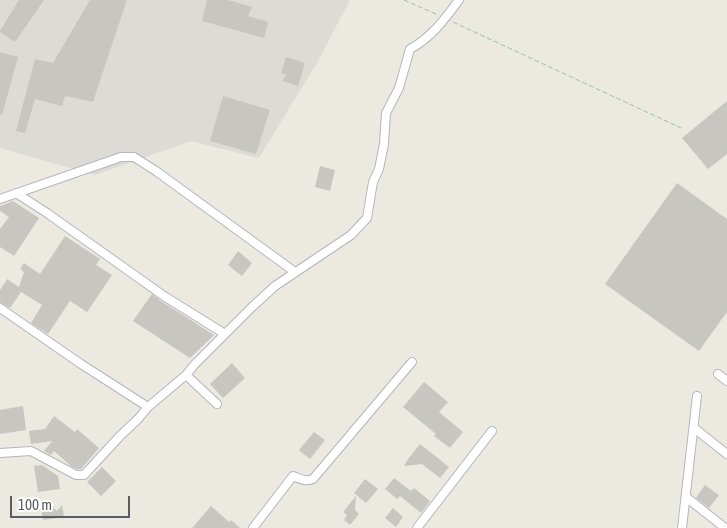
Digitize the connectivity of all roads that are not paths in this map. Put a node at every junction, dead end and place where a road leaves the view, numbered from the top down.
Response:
1 (460, 0) edge
2 (16, 193) junction
3 (0, 199) edge
4 (295, 272) junction
5 (0, 308) edge
6 (225, 334) junction
7 (412, 362) dead end
8 (718, 374) dead end
9 (186, 375) junction
10 (727, 381) edge
11 (697, 396) dead end
12 (217, 404) dead end
13 (148, 407) junction
14 (694, 428) junction
15 (492, 431) dead end
16 (0, 453) edge
17 (727, 454) edge
18 (686, 497) junction
19 (254, 528) edge
20 (417, 528) edge
21 (682, 528) edge
22 (725, 528) edge

1 - 4 street
2 - 3 street
2 - 4 street
2 - 6 street
4 - 6 street
5 - 13 street
6 - 9 street
7 - 19 street
8 - 10 street
9 - 12 street
9 - 13 street
11 - 14 street
13 - 16 street
14 - 17 street
14 - 18 street
15 - 20 street
18 - 21 street
18 - 22 street

